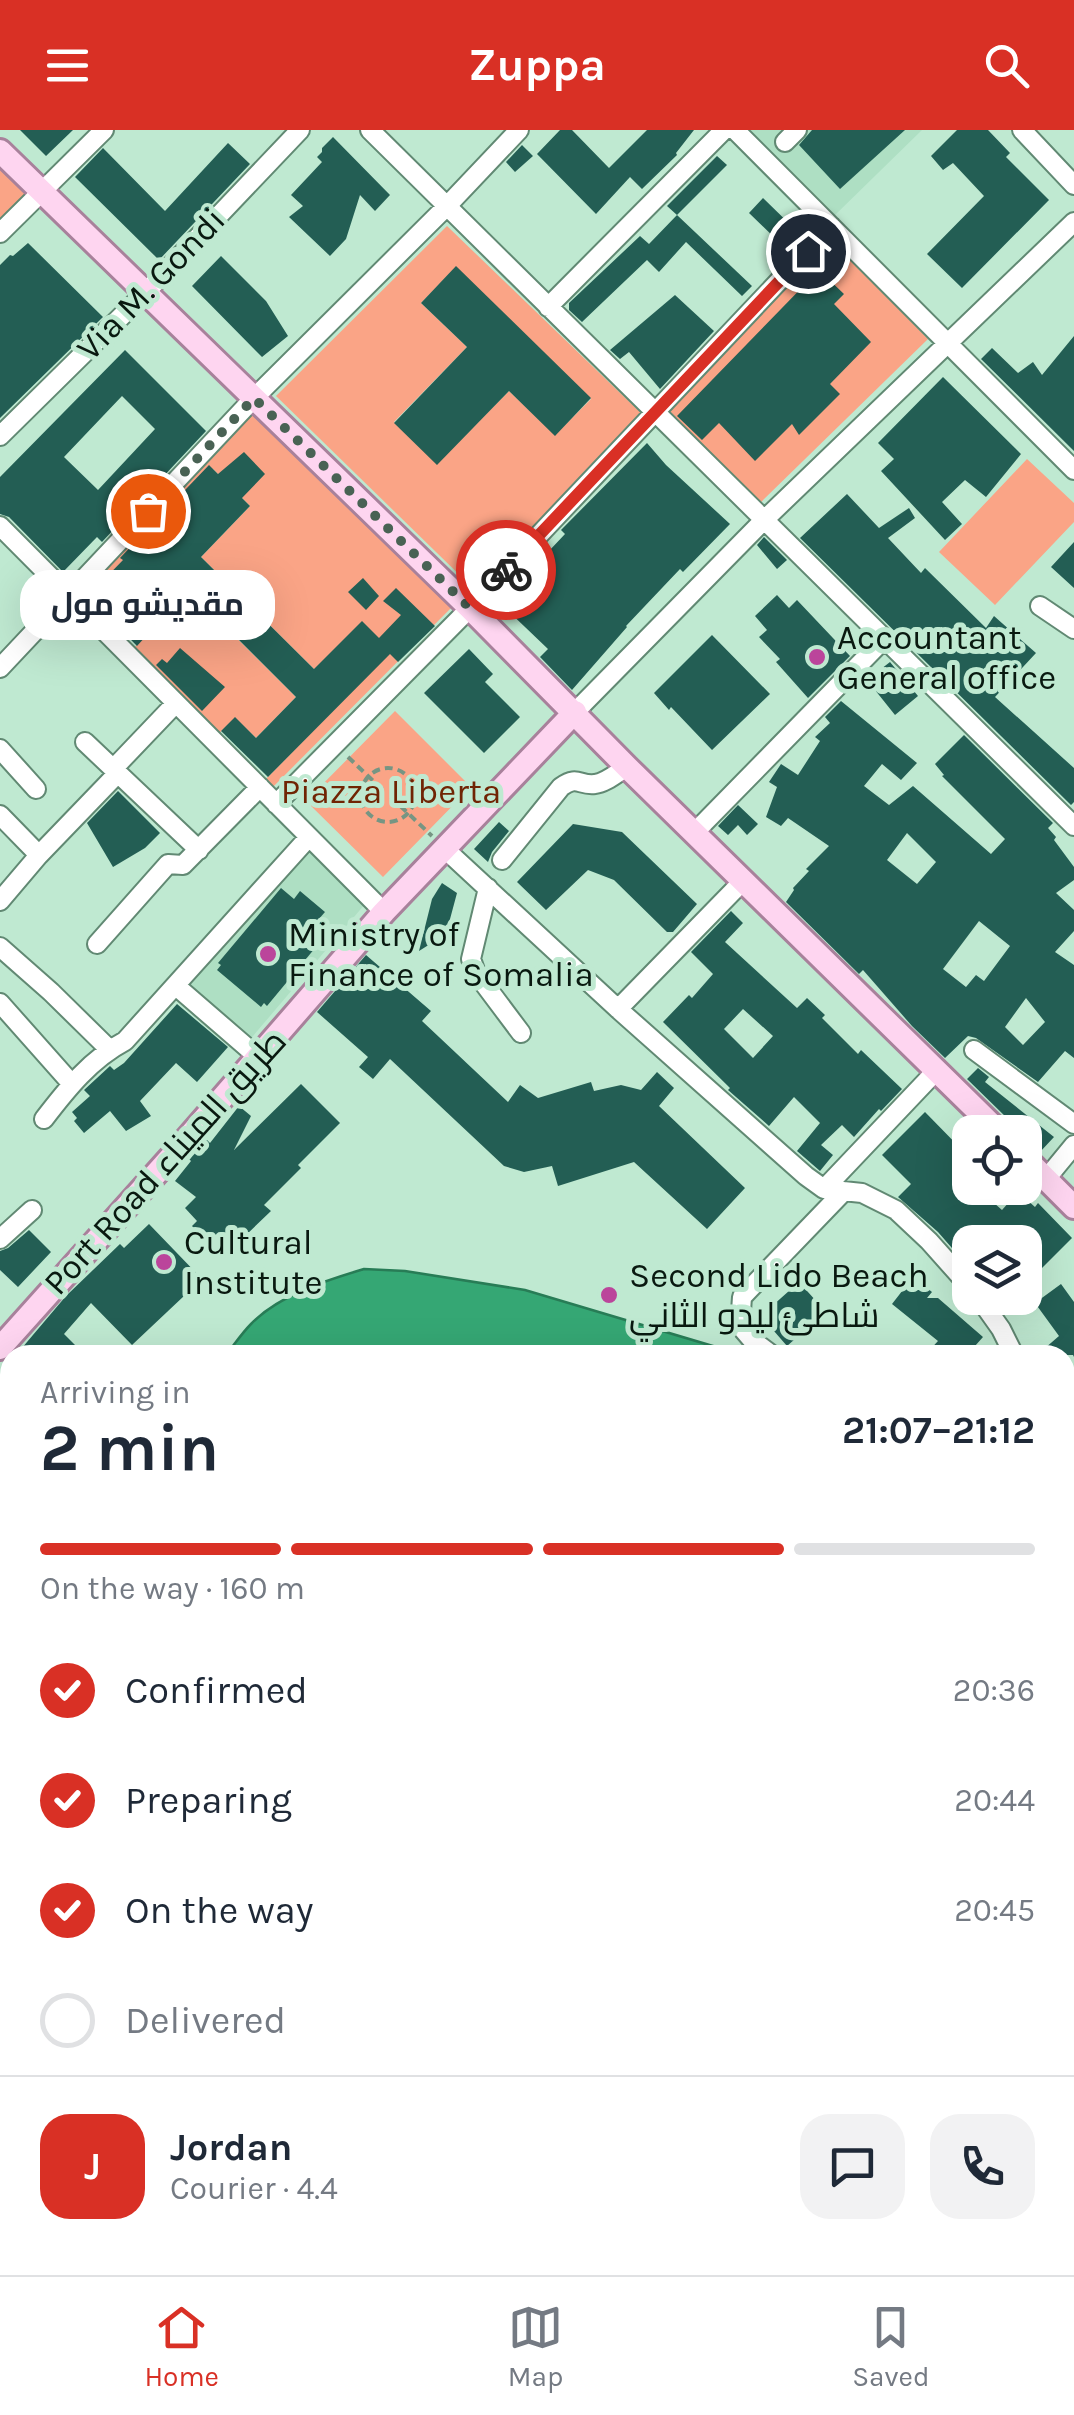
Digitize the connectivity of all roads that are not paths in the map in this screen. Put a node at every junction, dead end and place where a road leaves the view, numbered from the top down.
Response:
1 (104, 130) edge
2 (300, 130) edge
3 (370, 130) edge
4 (519, 130) edge
5 (724, 130) edge
6 (735, 130) edge
7 (1022, 130) edge
8 (0, 150) edge
9 (1074, 185) edge
10 (42, 192) junction
11 (446, 206) junction
12 (831, 226) junction
13 (0, 233) edge
14 (1070, 233) edge
15 (146, 292) junction
16 (548, 307) junction
17 (949, 344) junction
18 (254, 398) junction
19 (656, 414) junction
20 (0, 436) edge
21 (1074, 470) edge
22 (763, 521) junction
23 (0, 526) edge
24 (69, 596) junction
25 (1040, 606) dead end
26 (470, 608) junction
27 (1074, 629) edge
28 (884, 639) junction
29 (0, 668) edge
30 (176, 703) junction
31 (575, 712) junction
32 (85, 742) dead end
33 (0, 749) edge
34 (627, 766) junction
35 (116, 771) junction
36 (260, 788) junction
37 (36, 789) dead end
38 (276, 804) junction
39 (0, 815) edge
40 (1074, 826) edge
41 (694, 833) junction
42 (309, 837) junction
43 (199, 850) junction
44 (446, 850) junction
45 (39, 855) junction
46 (502, 860) dead end
47 (743, 881) junction
48 (488, 888) junction
49 (0, 901) edge
50 (384, 912) junction
51 (97, 944) dead end
52 (0, 948) edge
53 (176, 986) junction
54 (0, 1003) edge
55 (618, 1009) junction
56 (521, 1032) dead end
57 (110, 1049) junction
58 (974, 1050) dead end
59 (258, 1057) junction
60 (936, 1071) junction
61 (71, 1083) junction
62 (981, 1115) edge
63 (44, 1119) dead end
64 (1074, 1124) edge
65 (1074, 1145) edge
66 (1042, 1175) edge
67 (1046, 1179) junction
68 (824, 1189) junction
69 (844, 1191) junction
70 (1074, 1207) edge
71 (32, 1210) dead end
72 (0, 1239) edge
73 (952, 1266) edge
74 (991, 1315) edge
75 (2, 1345) edge
76 (759, 1345) edge
77 (1009, 1345) edge

1 - 10 street
2 - 15 street, Via M. Gondi
3 - 11 street
4 - 11 street
5 - 16 street
6 - 12 street
7 - 9 street
8 - 10 main road
10 - 13 street
10 - 15 main road
11 - 16 street
11 - 18 street
12 - 17 street
12 - 19 street
14 - 17 street
15 - 18 main road
15 - 20 street, Via M. Gondi
16 - 19 street
17 - 21 street
17 - 22 street
18 - 24 street
18 - 26 main road
19 - 22 street
19 - 26 street
22 - 28 street
22 - 31 street
23 - 24 street
24 - 29 street
24 - 30 street
25 - 27 street
26 - 31 main road
26 - 38 street
28 - 40 street
28 - 41 street
30 - 35 street
30 - 36 street
31 - 34 main road
31 - 44 main road, Port Road طريق الميناء
32 - 35 street
33 - 37 street
34 - 41 main road
34 - 46 street
35 - 43 street
35 - 45 street
36 - 38 street
36 - 43 street
38 - 42 street
39 - 45 street
41 - 47 main road
42 - 50 street
42 - 53 street
43 - 51 street
44 - 48 street
44 - 50 main road, Port Road طريق الميناء
45 - 49 street
47 - 55 street
47 - 60 main road
48 - 55 street
48 - 56 street
50 - 59 main road, Port Road طريق الميناء
52 - 57 street
53 - 57 street
53 - 59 street
54 - 61 street
55 - 68 street
57 - 61 street
58 - 64 street
59 - 75 main road, Port Road طريق الميناء
60 - 62 main road
60 - 68 street
61 - 63 street
65 - 67 street
66 - 67 main road
67 - 70 main road
68 - 69 street
69 - 73 street
69 - 76 street
71 - 72 street
74 - 77 street

